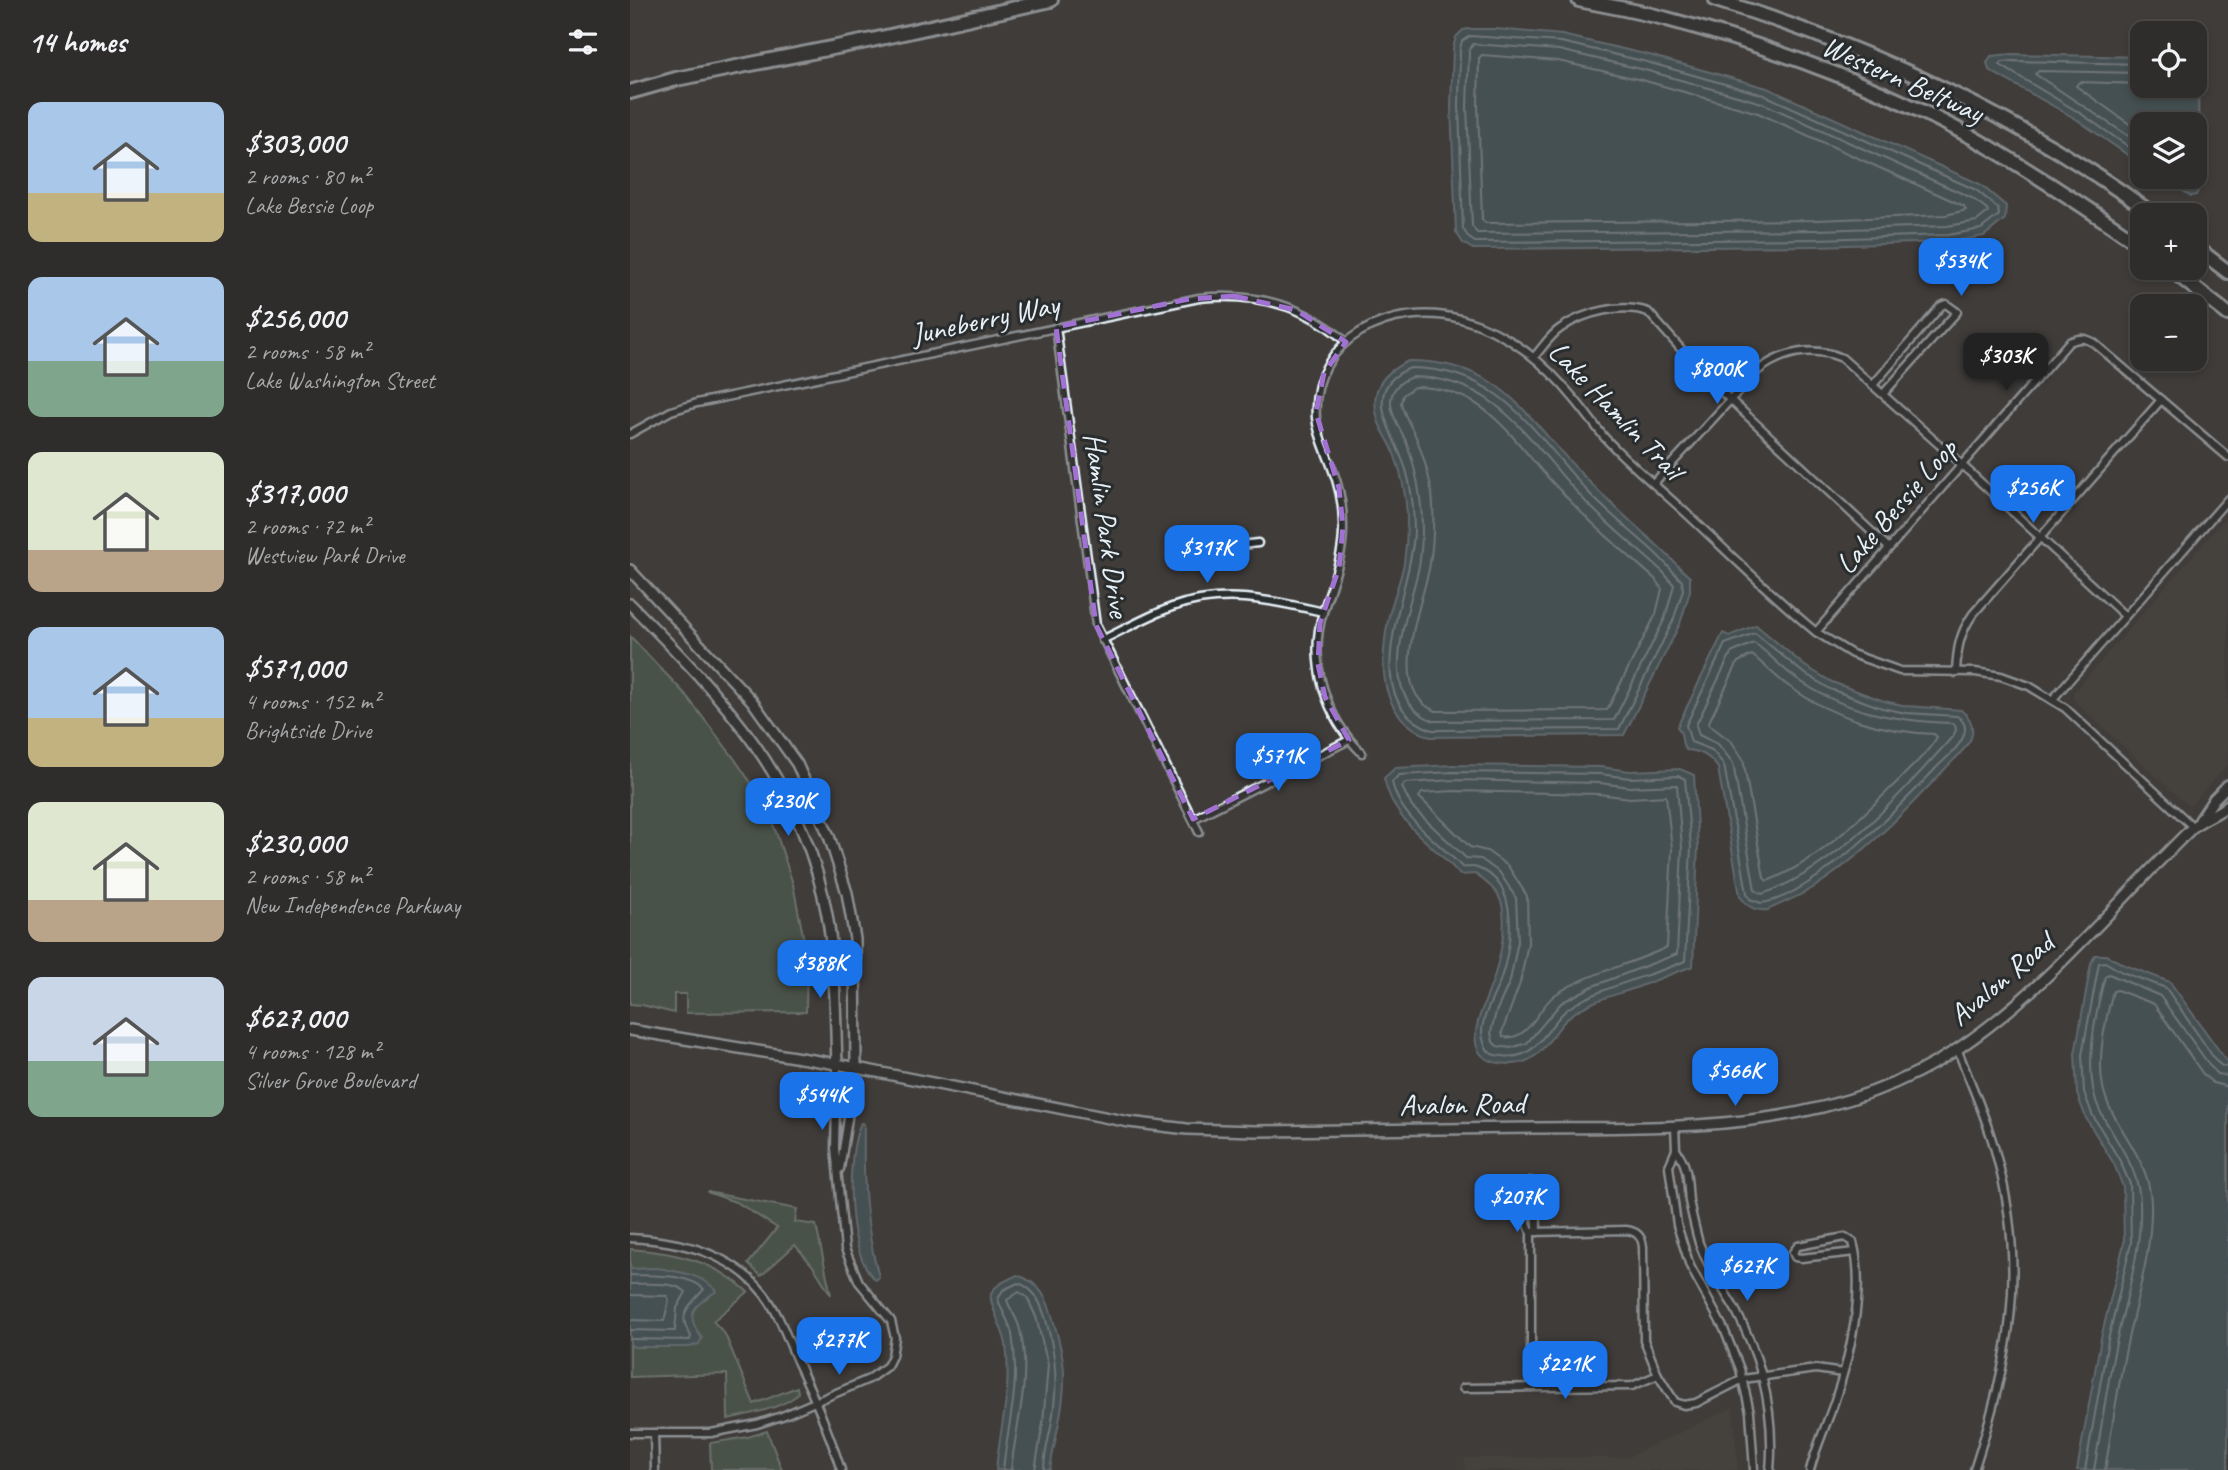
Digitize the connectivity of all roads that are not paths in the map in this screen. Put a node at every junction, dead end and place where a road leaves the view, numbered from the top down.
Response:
1 (1051, 0) edge
2 (1579, 0) edge
3 (1716, 0) edge
4 (630, 92) edge
5 (2136, 203) edge
6 (2130, 238) edge
7 (2207, 256) edge
8 (2228, 272) edge
9 (2184, 280) edge
10 (2228, 314) edge
11 (1056, 327) junction
12 (1346, 342) junction
13 (1534, 357) junction
14 (1872, 385) junction
15 (1883, 394) junction
16 (1730, 399) junction
17 (2161, 400) junction
18 (630, 434) edge
19 (2228, 457) edge
20 (1962, 465) junction
21 (1654, 483) junction
22 (2228, 499) edge
23 (2040, 538) junction
24 (1258, 543) dead end
25 (1889, 548) junction
26 (1172, 553) dead end
27 (630, 570) edge
28 (630, 604) edge
29 (1323, 612) junction
30 (2124, 616) junction
31 (1816, 632) junction
32 (1102, 640) junction
33 (1956, 673) junction
34 (2052, 700) junction
35 (1349, 740) junction
36 (1362, 752) dead end
37 (2228, 785) edge
38 (2228, 805) edge
39 (1193, 819) junction
40 (2196, 824) junction
41 (1199, 832) dead end
42 (630, 1030) edge
43 (1957, 1048) junction
44 (836, 1064) junction
45 (856, 1068) junction
46 (1675, 1126) junction
47 (1676, 1150) junction
48 (839, 1199) junction
49 (1534, 1232) junction
50 (630, 1238) edge
51 (1855, 1252) junction
52 (1843, 1373) junction
53 (1658, 1375) junction
54 (1762, 1376) junction
55 (1743, 1379) junction
56 (1531, 1387) junction
57 (1463, 1388) dead end
58 (816, 1401) junction
59 (630, 1433) edge
60 (654, 1433) junction
61 (655, 1470) edge
62 (841, 1470) edge
63 (1754, 1470) edge
64 (1770, 1470) edge
65 (1810, 1470) edge
66 (1974, 1470) edge

1 - 4 highway
2 - 6 highway, Western Beltway
3 - 5 highway, Western Beltway
7 - 8 highway
9 - 10 highway
11 - 12 street, Juneberry Way
11 - 18 street, Juneberry Way
11 - 32 street, Hamlin Park Drive
12 - 13 street, Lake Hamlin Trail
12 - 29 street, Lake Hamlin Trail
13 - 16 street
13 - 21 street, Lake Hamlin Trail
14 - 15 street
14 - 15 street
14 - 16 street
15 - 20 street
16 - 21 street
16 - 25 street
17 - 19 street, Lake Bessie Loop
17 - 20 street, Lake Bessie Loop
17 - 23 street
20 - 23 street
20 - 25 street, Lake Bessie Loop
21 - 31 street, Lake Hamlin Trail
22 - 30 street
23 - 30 street
23 - 33 street
24 - 26 street
25 - 31 street, Lake Bessie Loop
27 - 45 main road
28 - 44 main road
29 - 32 street
29 - 35 street, Lake Hamlin Trail
30 - 34 street
31 - 33 street, Lake Hamlin Trail
32 - 39 street, Hamlin Park Drive
33 - 34 street, Lake Hamlin Trail
34 - 40 street, Lake Hamlin Trail
35 - 36 street, Lake Hamlin Trail
35 - 39 street
37 - 40 main road, Avalon Road
38 - 40 main road, Avalon Road
39 - 41 street, Hamlin Park Drive
40 - 43 main road, Avalon Road
42 - 44 main road, Avalon Road
43 - 46 main road, Avalon Road
43 - 66 street
44 - 45 main road, Avalon Road
44 - 48 street
45 - 46 main road, Avalon Road
45 - 48 street
46 - 47 street
47 - 54 street
47 - 55 street
48 - 58 street
49 - 49 street
49 - 53 street
49 - 56 street
50 - 58 street
51 - 51 street
51 - 52 street
52 - 54 street
52 - 65 street
53 - 55 street
53 - 56 street
54 - 55 street
54 - 64 street
55 - 63 street
56 - 57 street
58 - 60 street
58 - 62 street
59 - 60 street
60 - 61 street

